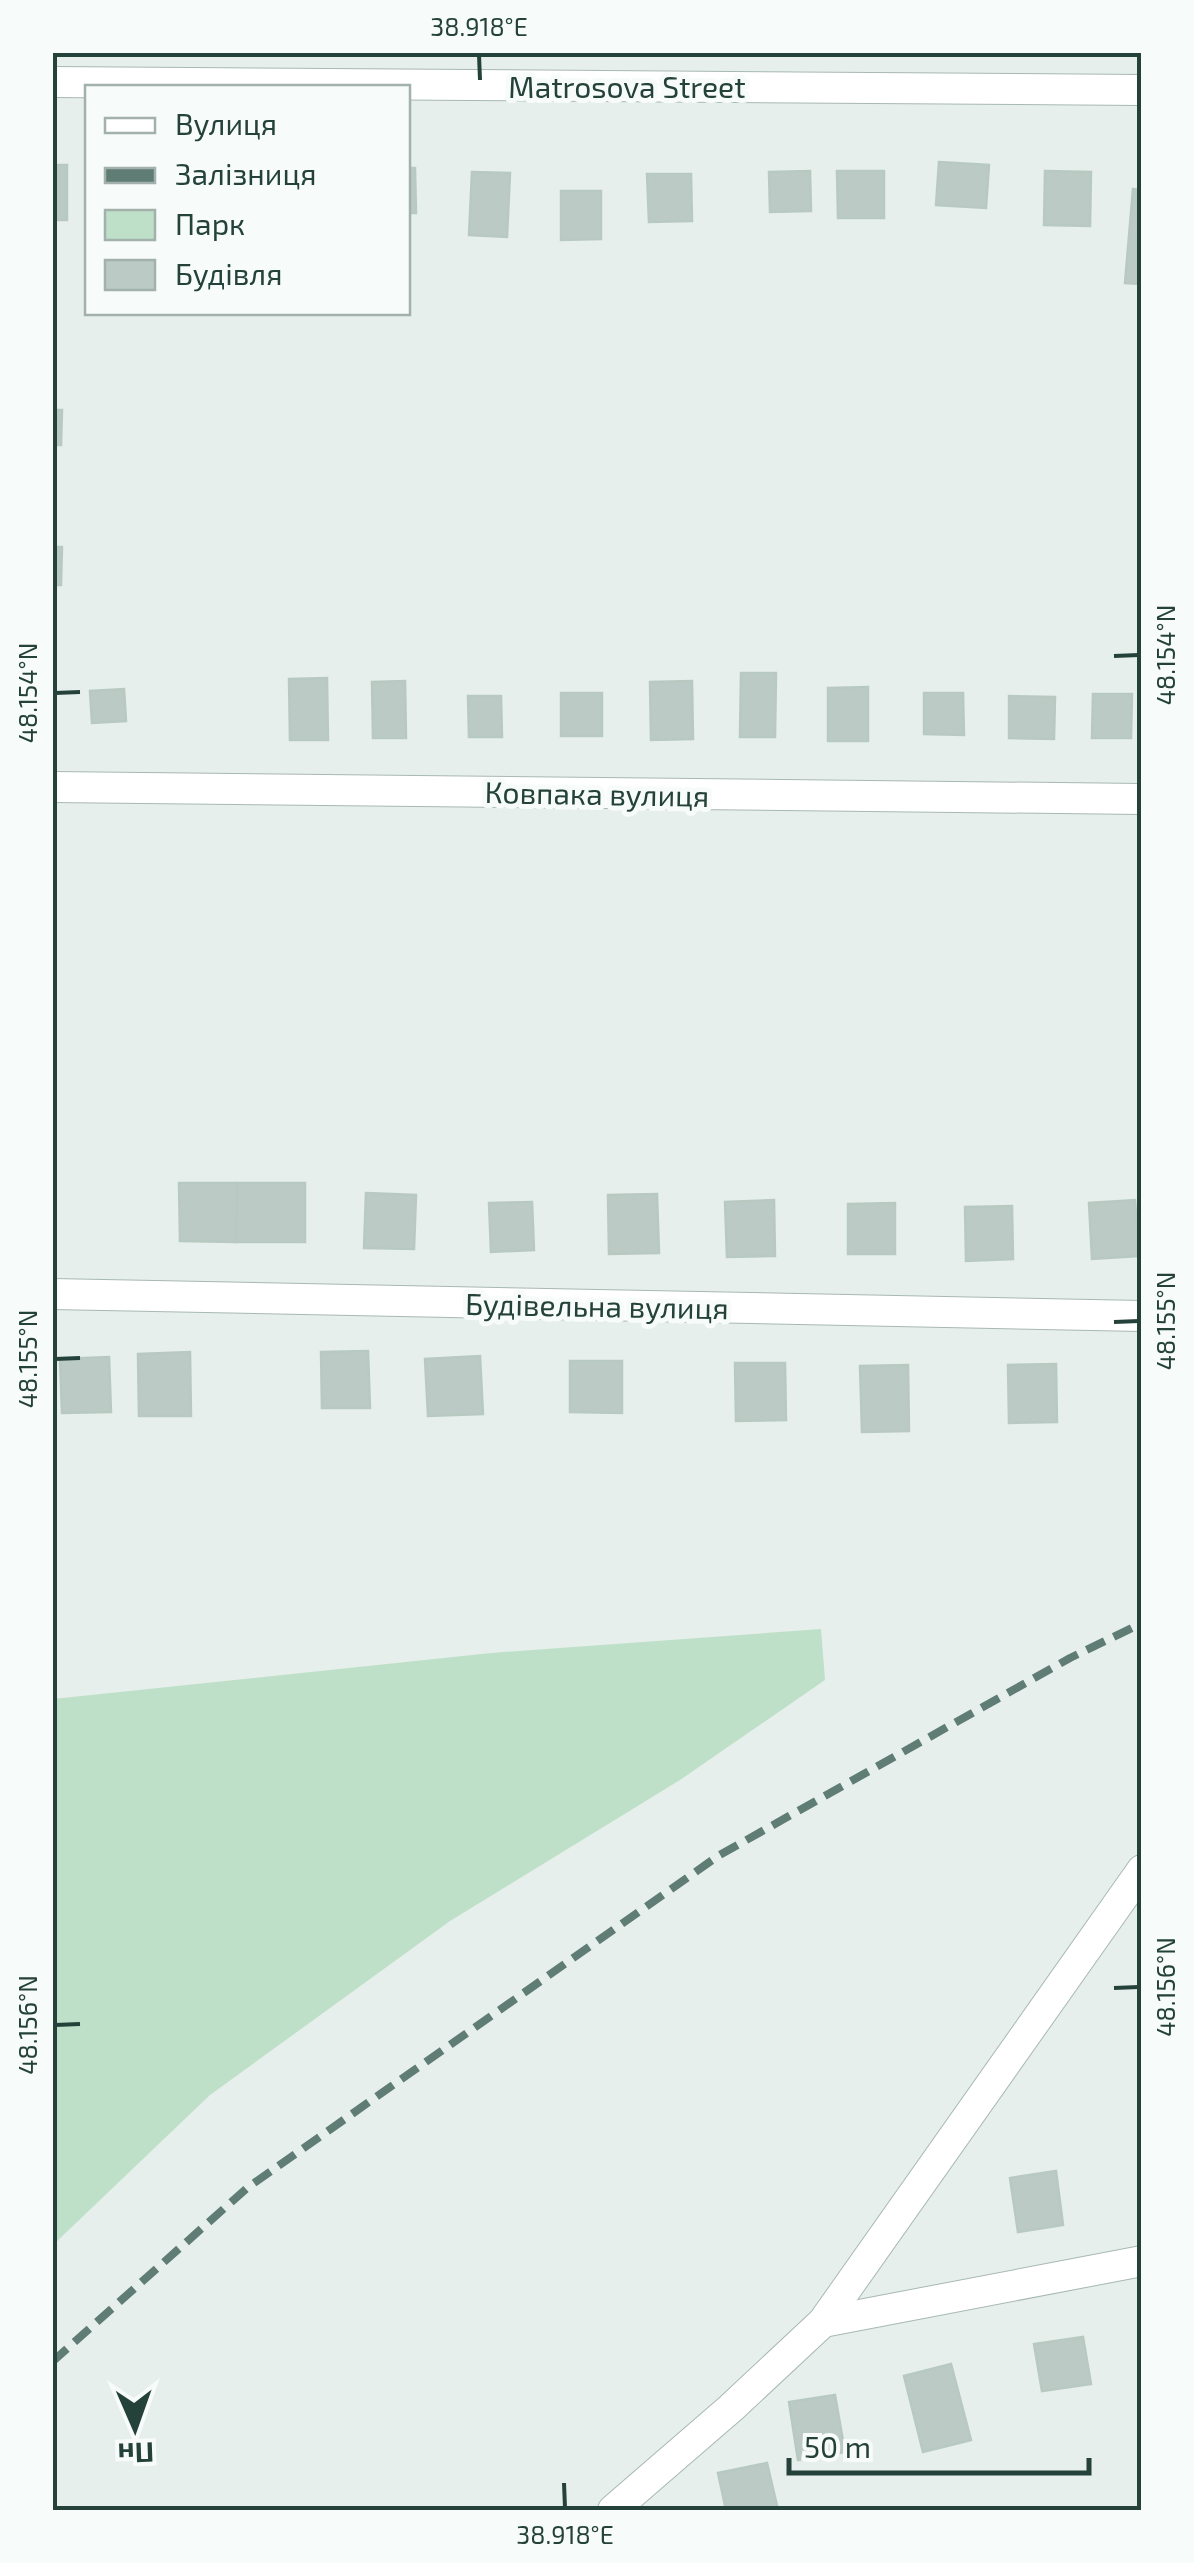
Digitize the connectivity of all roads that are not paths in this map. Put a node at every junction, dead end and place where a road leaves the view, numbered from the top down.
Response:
1 (52, 82) edge
2 (1142, 90) edge
3 (52, 788) edge
4 (1142, 799) edge
5 (52, 1294) edge
6 (1142, 1316) edge
7 (1142, 1870) edge
8 (1142, 2260) edge
9 (823, 2322) junction
10 (613, 2510) edge

1 - 2 street, Matrosova Street
3 - 4 street, Ковпака вулиця
5 - 6 street, Будівельна вулиця
7 - 9 street
8 - 9 street
9 - 10 street

